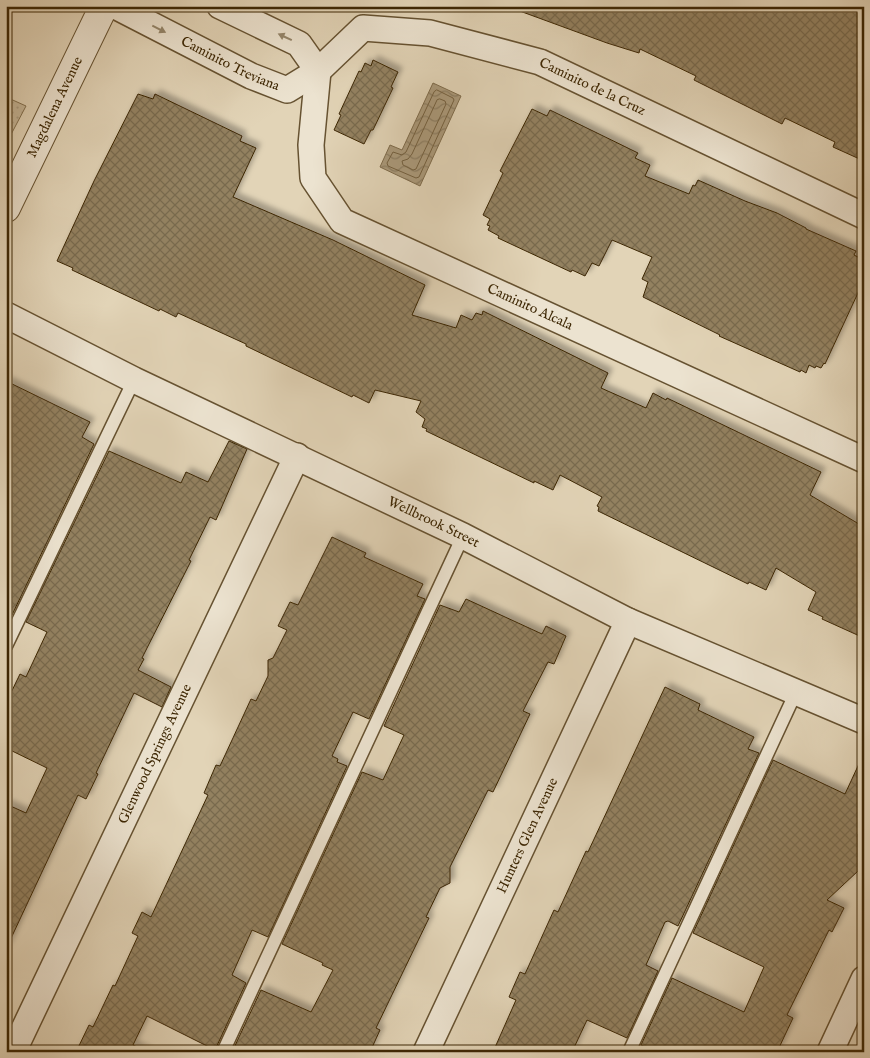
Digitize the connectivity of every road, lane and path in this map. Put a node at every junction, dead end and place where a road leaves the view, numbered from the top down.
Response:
1 (104, 6) edge
2 (116, 6) edge
3 (220, 6) edge
4 (318, 71) junction
5 (6, 208) edge
6 (864, 216) edge
7 (6, 315) edge
8 (134, 380) junction
9 (297, 456) junction
10 (864, 460) edge
11 (463, 536) junction
12 (628, 620) junction
13 (6, 646) edge
14 (796, 692) junction
15 (864, 721) edge
16 (864, 979) edge
17 (13, 1052) edge
18 (223, 1052) edge
19 (426, 1052) edge
20 (629, 1052) edge
21 (830, 1052) edge

1 - 5 street, Magdalena Avenue
2 -> 4 street, Caminito Treviana
4 -> 3 street
4 - 6 street, Caminito de la Cruz
4 - 10 street, Caminito Alcala
7 - 8 street, Wellbrook Street
8 - 9 street, Wellbrook Street
8 - 13 lane
9 - 11 street, Wellbrook Street
9 - 17 street, Glenwood Springs Avenue
11 - 12 street, Wellbrook Street
11 - 18 lane
12 - 14 street, Wellbrook Street
12 - 19 street, Hunters Glen Avenue
14 - 15 street, Wellbrook Street
14 - 20 lane
16 - 21 street

